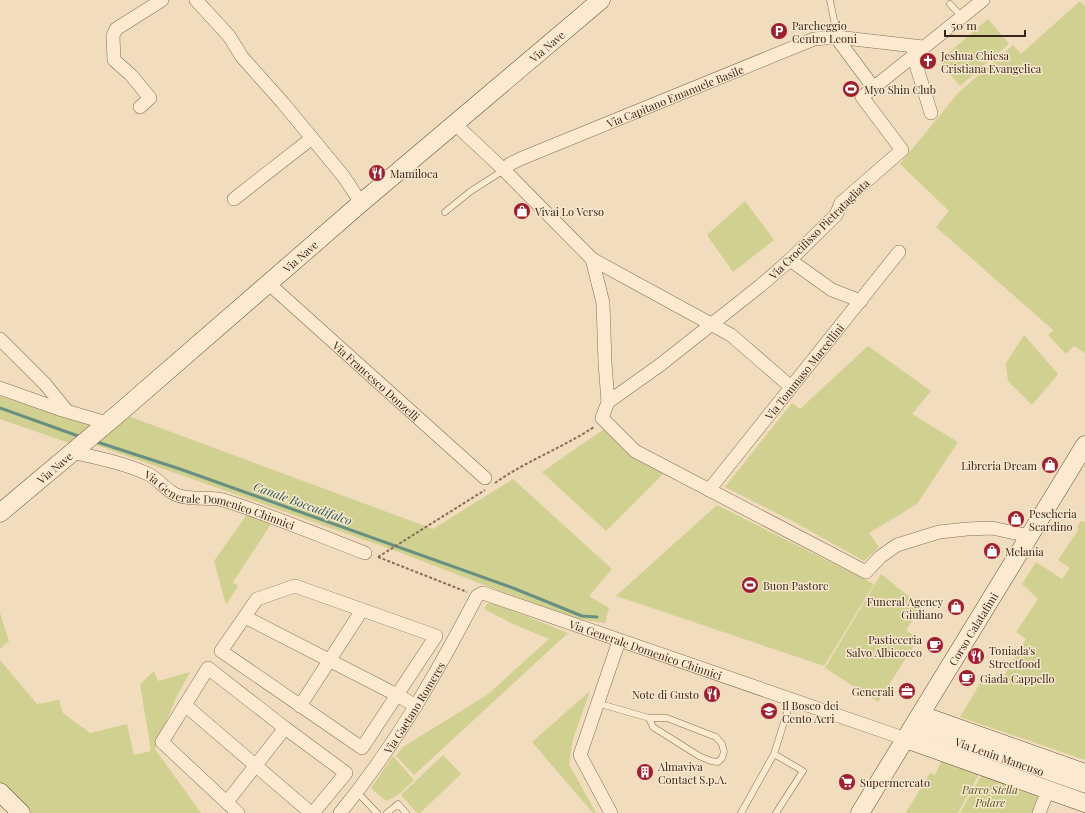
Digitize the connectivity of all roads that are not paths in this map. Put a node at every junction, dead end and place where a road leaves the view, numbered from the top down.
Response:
1 (162, 0) edge
2 (196, 0) edge
3 (830, 0) edge
4 (983, 0) edge
5 (596, 2) edge
6 (950, 4) dead end
7 (962, 17) junction
8 (836, 37) junction
9 (918, 51) junction
10 (873, 87) junction
11 (140, 107) dead end
12 (931, 113) dead end
13 (455, 124) junction
14 (312, 138) junction
15 (504, 170) junction
16 (234, 200) dead end
17 (361, 203) junction
18 (445, 212) dead end
19 (899, 252) dead end
20 (592, 259) junction
21 (790, 260) junction
22 (268, 283) junction
23 (861, 301) junction
24 (711, 325) junction
25 (0, 339) edge
26 (791, 387) junction
27 (0, 388) edge
28 (608, 402) junction
29 (67, 411) junction
30 (102, 428) junction
31 (1085, 445) edge
32 (75, 450) junction
33 (485, 478) dead end
34 (709, 490) junction
35 (0, 513) edge
36 (1029, 536) junction
37 (365, 553) dead end
38 (477, 596) joint
39 (362, 610) junction
40 (245, 617) junction
41 (619, 640) junction
42 (329, 660) junction
43 (397, 695) junction
44 (791, 700) junction
45 (597, 703) junction
46 (185, 705) junction
47 (300, 706) junction
48 (416, 706) junction
49 (649, 718) junction
50 (913, 727) junction
51 (285, 728) junction
52 (774, 754) junction
53 (256, 766) junction
54 (1085, 773) edge
55 (1085, 786) edge
56 (1048, 790) junction
57 (0, 792) edge
58 (357, 792) junction
59 (227, 802) junction
60 (1085, 803) edge
61 (21, 813) edge
62 (238, 813) edge
63 (312, 813) edge
64 (340, 813) edge
65 (377, 813) edge
66 (387, 813) edge
67 (406, 813) edge
68 (612, 813) edge
69 (742, 813) edge
70 (776, 813) edge
71 (860, 813) edge
72 (1039, 813) edge

1 - 11 street
2 - 14 street
3 - 8 lane
4 - 7 street, Via Crocifisso Pietratagliata
5 - 13 street, Via Nave
6 - 7 lane
7 - 9 street, Via Crocifisso Pietratagliata
8 - 9 street, Via Capitano Emanuele Basile
8 - 10 street
8 - 15 street, Via Capitano Emanuele Basile
9 - 10 street, Via Crocifisso Pietratagliata
9 - 12 street
10 - 21 street, Via Crocifisso Pietratagliata
13 - 15 street
13 - 17 street, Via Nave
14 - 16 street
14 - 17 street
15 - 18 lane, Via Capitano Emanuele Basile
15 - 20 street
17 - 22 street, Via Nave
19 - 23 street, Via Tommaso Marcellini
20 - 24 street
20 - 28 street
21 - 23 street
21 - 24 street, Via Crocifisso Pietratagliata
22 - 30 street, Via Nave
22 - 33 street, Via Francesco Donzelli
23 - 26 street, Via Tommaso Marcellini
24 - 26 street
24 - 28 street, Via Crocifisso Pietratagliata
25 - 29 street
26 - 34 street, Via Tommaso Marcellini
27 - 29 street
28 - 34 street
29 - 30 street
30 - 32 street, Via Nave
31 - 36 street, Corso Calatafimi
32 - 35 street, Via Nave
32 - 37 street, Via Generale Domenico Chinnici
34 - 36 street
36 - 50 street, Corso Calatafimi
38 - 41 street, Via Generale Domenico Chinnici
38 - 48 street, Via Gaetano Romeres
39 - 40 street
39 - 42 street
39 - 43 street
40 - 42 street
40 - 47 street
41 - 44 street, Via Generale Domenico Chinnici
41 - 45 street
42 - 43 street
42 - 47 street
43 - 47 street
43 - 48 street
44 - 50 street, Via Generale Domenico Chinnici
44 - 52 lane
45 - 49 lane
45 - 68 street
46 - 51 street
46 - 53 street
46 - 59 street
48 - 58 street, Via Gaetano Romeres
49 - 49 lane
50 - 54 street, Via Lenin Mancuso
50 - 55 street, Via Lenin Mancuso
50 - 56 street, Via Lenin Mancuso
50 - 71 street, Corso Calatafimi
51 - 53 street
51 - 63 street
52 - 69 lane
52 - 70 lane
53 - 59 street
53 - 63 street
56 - 60 street, Via Lenin Mancuso
56 - 72 street
57 - 61 street
58 - 64 street, Via Gaetano Romeres
58 - 65 lane
59 - 62 street
66 - 67 lane

